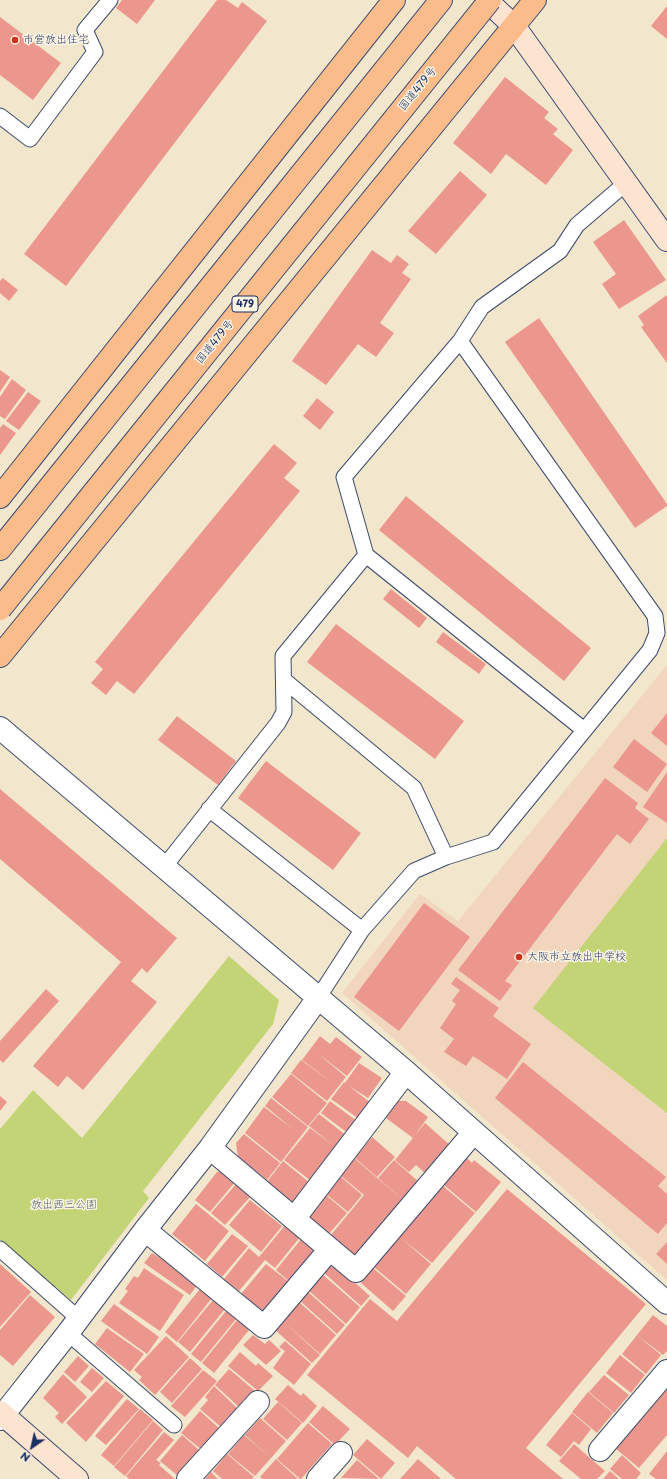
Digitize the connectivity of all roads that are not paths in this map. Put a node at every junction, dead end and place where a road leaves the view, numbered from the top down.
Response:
1 (110, 0) edge
2 (394, 0) edge
3 (441, 0) edge
4 (486, 0) edge
5 (490, 0) edge
6 (535, 0) edge
7 (514, 26) junction
8 (0, 116) edge
9 (626, 183) junction
10 (667, 240) edge
11 (460, 341) junction
12 (3, 487) edge
13 (0, 549) edge
14 (366, 555) junction
15 (0, 609) edge
16 (0, 656) edge
17 (284, 680) junction
18 (0, 728) edge
19 (584, 730) junction
20 (209, 809) junction
21 (446, 857) junction
22 (164, 867) junction
23 (362, 930) junction
24 (318, 998) junction
25 (406, 1072) junction
26 (474, 1132) junction
27 (210, 1148) junction
28 (294, 1219) junction
29 (145, 1230) junction
30 (0, 1249) edge
31 (330, 1249) junction
32 (667, 1303) edge
33 (73, 1326) junction
34 (667, 1371) edge
35 (258, 1402) dead end
36 (1, 1415) edge
37 (174, 1425) dead end
38 (600, 1450) dead end
39 (341, 1453) dead end
40 (77, 1479) edge
41 (188, 1479) edge
42 (318, 1479) edge

1 - 8 lane
2 - 12 highway
3 - 13 highway
4 - 7 street
5 - 15 highway, 国道479号 / 479, bridge
6 - 7 highway
7 - 9 street
7 - 16 highway
9 - 10 street
9 - 11 lane
11 - 14 lane
11 - 19 lane
14 - 17 lane
14 - 19 lane
17 - 20 lane
17 - 21 lane
18 - 22 street
19 - 21 lane
20 - 22 lane
20 - 23 lane
21 - 23 lane
22 - 24 street
23 - 24 lane
24 - 25 street
24 - 27 street
25 - 26 street
25 - 28 street
26 - 31 street
26 - 32 street
27 - 28 street
27 - 29 street
28 - 31 street
29 - 31 street
29 - 33 street
30 - 33 lane
33 - 36 street
33 - 37 lane
34 - 38 street
35 - 41 street
36 - 40 street
39 - 42 street

